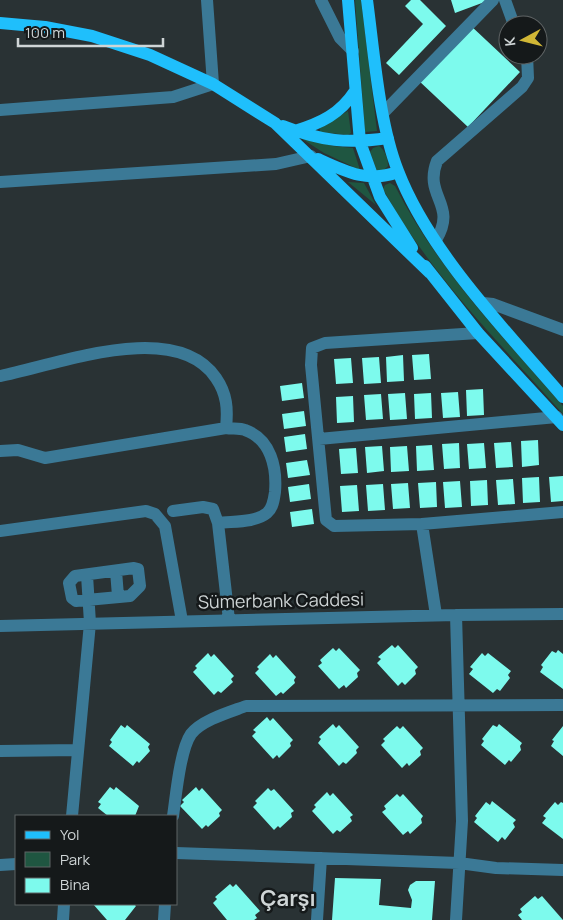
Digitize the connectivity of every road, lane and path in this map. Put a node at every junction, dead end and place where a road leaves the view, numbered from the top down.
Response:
1 (207, 0) edge
2 (321, 0) edge
3 (348, 0) edge
4 (367, 0) edge
5 (493, 0) edge
6 (505, 0) edge
7 (510, 15) edge
8 (0, 23) edge
9 (353, 51) junction
10 (527, 65) edge
11 (213, 84) junction
12 (355, 91) junction
13 (0, 110) edge
14 (384, 112) junction
15 (275, 123) junction
16 (295, 131) junction
17 (388, 138) junction
18 (360, 142) junction
19 (311, 156) junction
20 (398, 172) junction
21 (372, 178) junction
22 (0, 182) edge
23 (436, 240) junction
24 (430, 273) junction
25 (482, 303) junction
26 (563, 330) edge
27 (478, 333) junction
28 (0, 376) edge
29 (563, 397) edge
30 (560, 421) edge
31 (226, 428) junction
32 (319, 439) junction
33 (0, 451) edge
34 (173, 511) dead end
35 (563, 512) edge
36 (218, 523) junction
37 (422, 524) junction
38 (0, 531) edge
39 (116, 570) junction
40 (87, 575) junction
41 (118, 596) junction
42 (89, 601) junction
43 (563, 614) edge
44 (436, 615) junction
45 (456, 615) junction
46 (229, 620) junction
47 (182, 621) junction
48 (90, 623) junction
49 (0, 626) edge
50 (563, 705) edge
51 (458, 707) junction
52 (78, 750) junction
53 (0, 751) edge
54 (72, 815) edge
55 (173, 815) edge
56 (178, 853) edge
57 (321, 858) junction
58 (460, 863) junction
59 (15, 864) edge
60 (0, 865) edge
61 (563, 870) edge
62 (64, 905) edge
63 (165, 905) edge
64 (63, 920) edge
65 (164, 920) edge
66 (317, 920) edge
67 (456, 920) edge

1 - 11 street
2 - 9 street
3 - 9 main road
4 - 14 main road
5 - 14 street
6 - 7 street
8 - 11 main road
9 - 12 main road
10 - 23 street
11 - 13 street
11 - 15 main road
12 - 16 main road
12 - 18 main road
14 - 17 main road
15 - 16 main road
15 - 19 main road
16 - 18 main road
17 - 18 main road
17 - 20 main road
18 - 21 main road
19 - 21 main road
19 - 22 street
19 - 24 main road
20 - 21 main road
20 - 23 main road
21 - 24 main road
23 - 25 main road
24 - 27 main road
25 - 26 street
25 - 29 main road
27 - 30 main road
27 - 32 street
28 - 31 street
30 - 32 street
31 - 33 street
31 - 36 street
32 - 37 street
34 - 36 street
35 - 37 street
36 - 46 street
37 - 44 street
38 - 47 street
39 - 40 street
39 - 41 street
39 - 41 street
40 - 42 street
40 - 42 street
41 - 42 street
42 - 48 street
43 - 45 street, Sümerbank Caddesi
44 - 45 street, Sümerbank Caddesi
44 - 46 street, Sümerbank Caddesi
45 - 51 street
46 - 47 street, Sümerbank Caddesi
47 - 48 street, Sümerbank Caddesi
48 - 49 street, Sümerbank Caddesi
48 - 52 street
50 - 51 street
51 - 55 street
51 - 58 street
52 - 53 street
52 - 54 street
56 - 57 street
57 - 58 street
57 - 66 street
58 - 61 street
58 - 67 street
59 - 60 street
62 - 64 street
63 - 65 street

